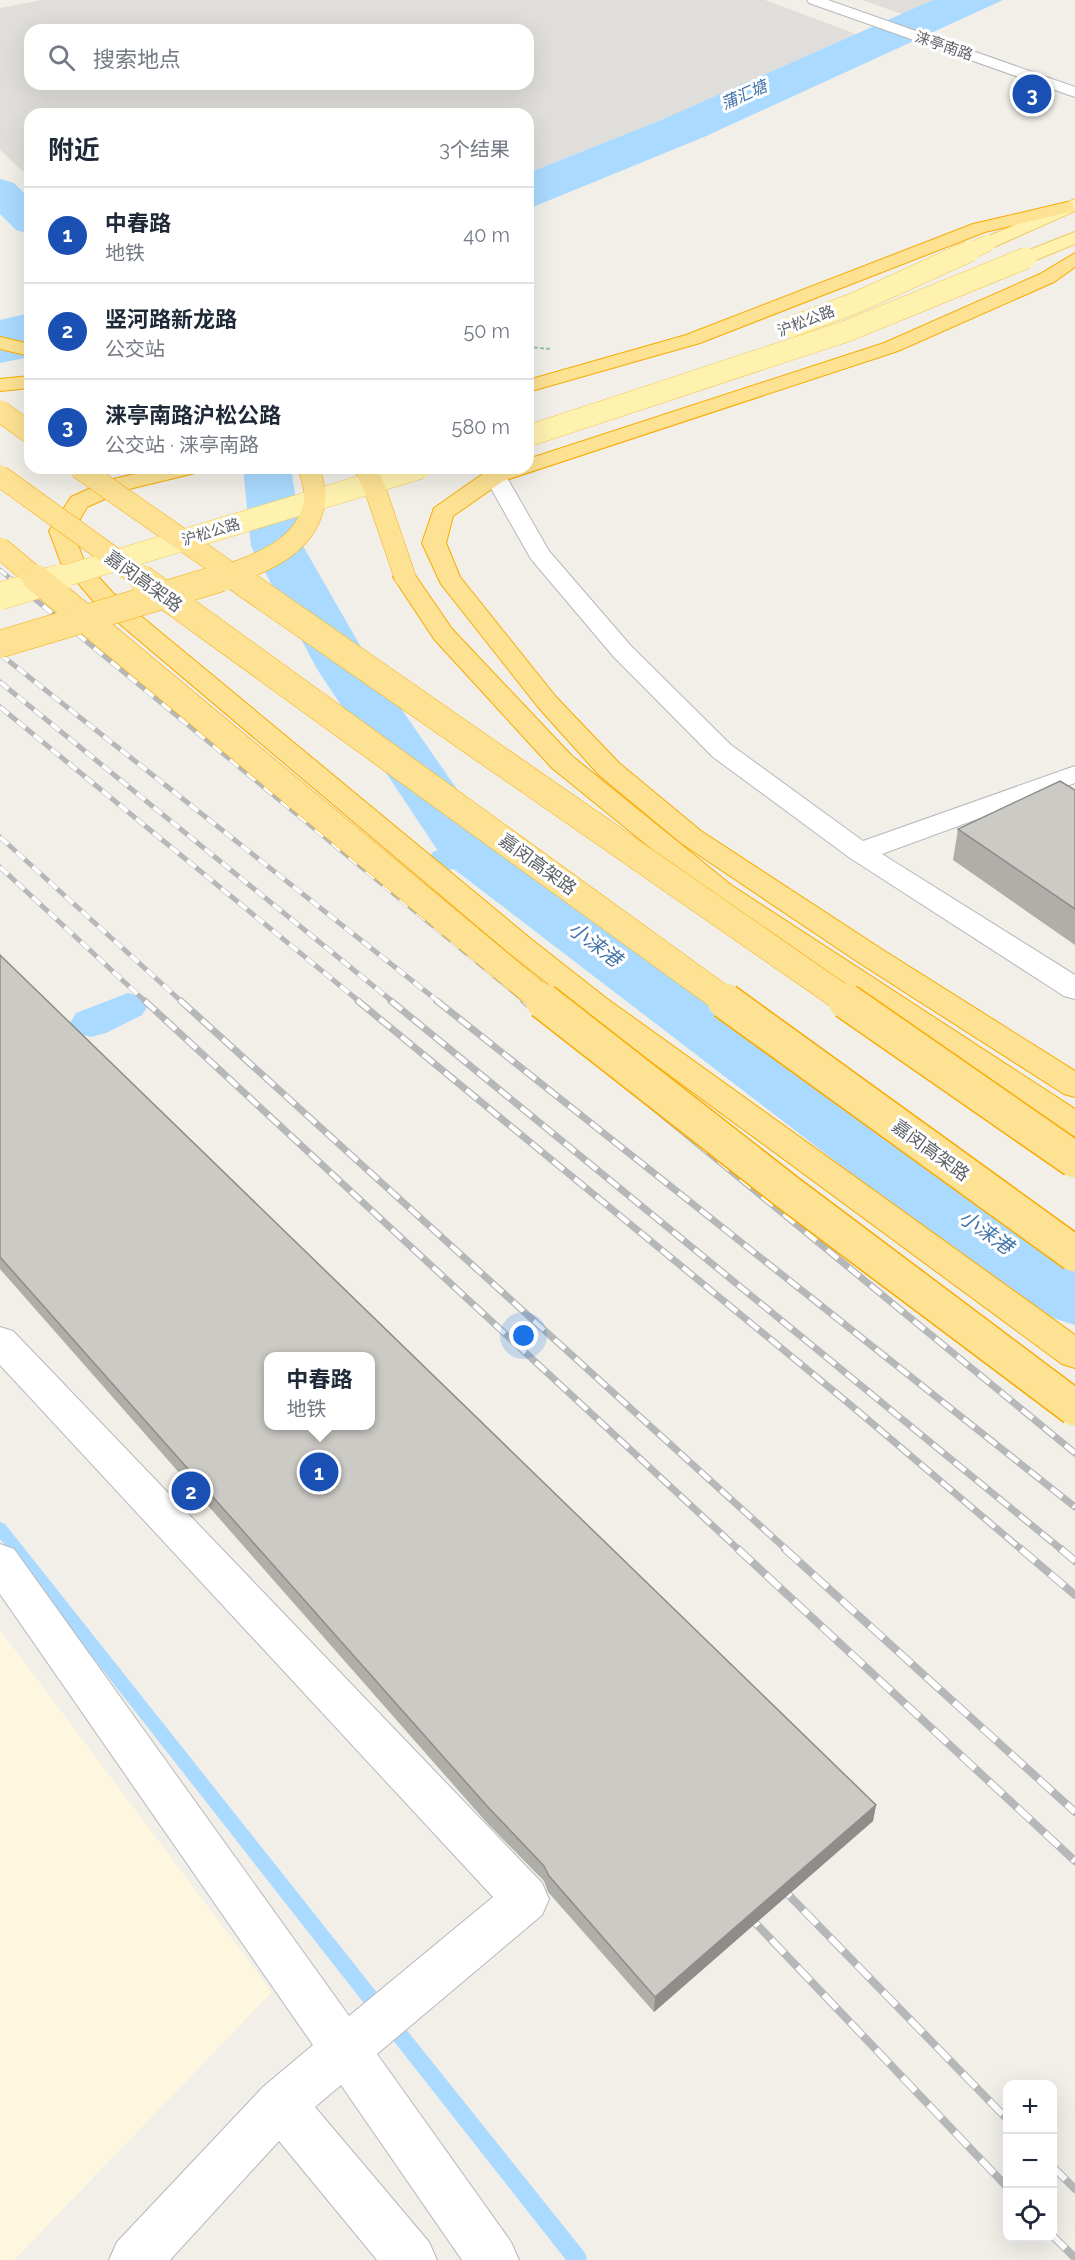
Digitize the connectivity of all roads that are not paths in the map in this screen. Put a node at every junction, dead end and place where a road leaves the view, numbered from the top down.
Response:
1 (821, 2) edge
2 (1075, 92) edge
3 (1071, 206) edge
4 (1075, 237) edge
5 (1075, 259) edge
6 (771, 335) dead end
7 (0, 343) edge
8 (749, 343) dead end
9 (24, 349) edge
10 (24, 383) edge
11 (534, 384) edge
12 (0, 385) edge
13 (0, 411) edge
14 (539, 412) dead end
15 (24, 429) edge
16 (534, 434) edge
17 (534, 464) edge
18 (88, 474) edge
19 (161, 474) edge
20 (310, 474) edge
21 (334, 474) edge
22 (368, 474) edge
23 (401, 474) edge
24 (502, 474) edge
25 (0, 476) edge
26 (495, 476) junction
27 (0, 548) edge
28 (0, 576) edge
29 (0, 596) edge
30 (0, 645) edge
31 (1070, 782) edge
32 (860, 852) junction
33 (1075, 989) edge
34 (1075, 1086) edge
35 (1075, 1125) edge
36 (1075, 1160) edge
37 (1075, 1254) edge
38 (0, 1341) edge
39 (1075, 1354) edge
40 (1075, 1408) edge
41 (0, 1561) edge
42 (355, 2041) junction
43 (280, 2104) junction
44 (135, 2260) edge
45 (411, 2260) edge
46 (493, 2260) edge

1 - 2 street, 涞亭南路
3 - 6 main road, 沪松公路, bridge
3 - 11 highway
4 - 16 main road, 沪松公路, bridge
5 - 17 highway
7 - 9 highway
8 - 14 main road
10 - 12 highway
13 - 15 highway, bridge
18 - 36 highway, bridge
19 - 39 highway
20 - 30 highway, bridge
21 - 28 main road, 沪松公路, bridge
22 - 35 highway, bridge
23 - 29 main road, 沪松公路, bridge
24 - 26 highway
25 - 37 highway, 嘉闵高架路, bridge
26 - 32 street
26 - 34 highway
27 - 40 highway, bridge
31 - 32 street
32 - 33 street
38 - 42 street
41 - 42 street
42 - 43 street
42 - 46 street
43 - 44 street
43 - 45 street

